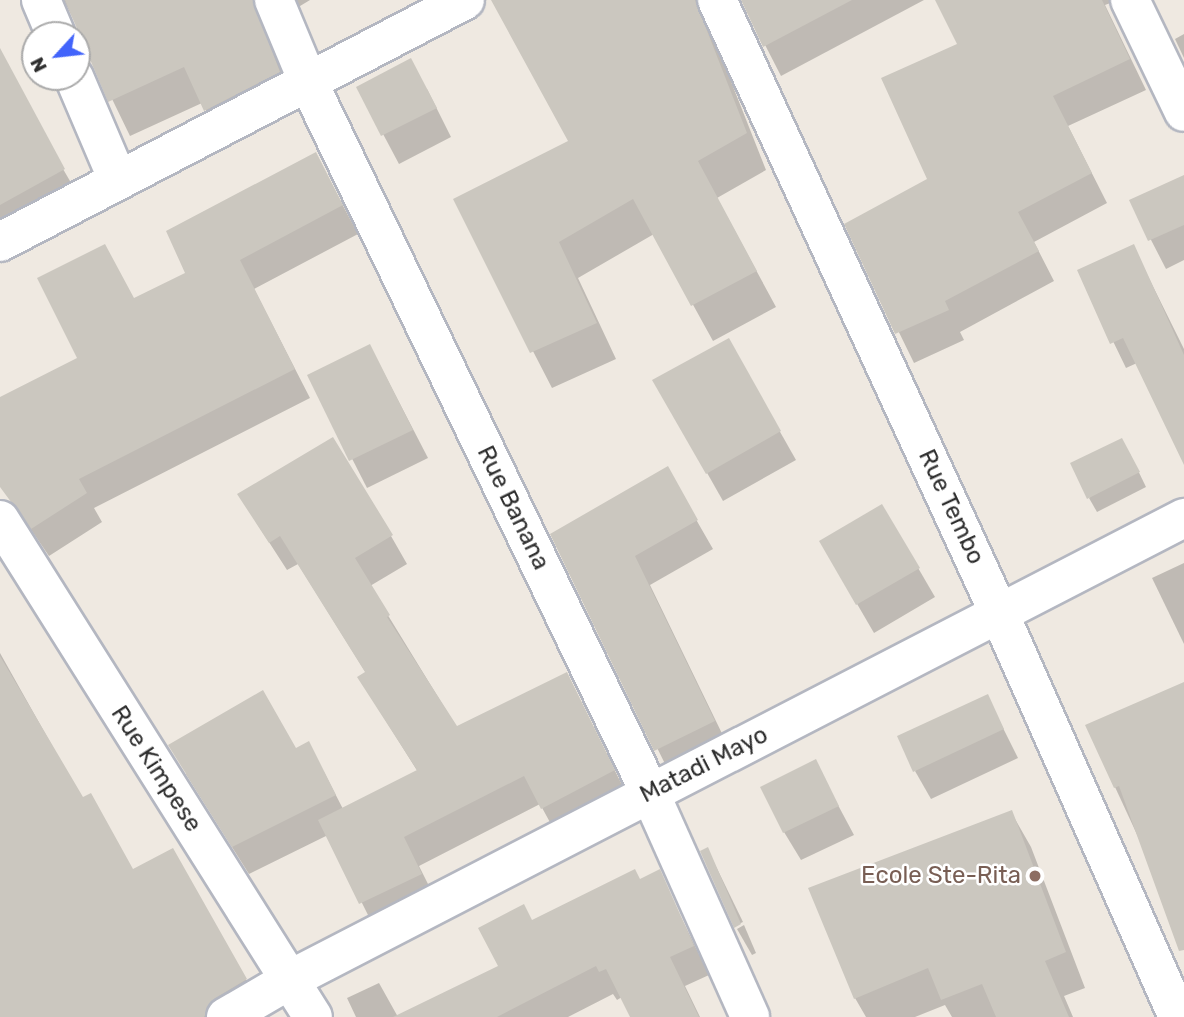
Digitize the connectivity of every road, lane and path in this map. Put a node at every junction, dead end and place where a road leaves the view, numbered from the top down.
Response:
1 (41, 0) edge
2 (274, 0) edge
3 (465, 0) edge
4 (717, 0) edge
5 (1130, 0) edge
6 (50, 21) edge
7 (309, 84) junction
8 (80, 91) edge
9 (1184, 112) edge
10 (117, 178) junction
11 (0, 242) edge
12 (1184, 518) edge
13 (0, 520) edge
14 (999, 612) junction
15 (650, 793) junction
16 (293, 978) junction
17 (226, 1017) edge
18 (313, 1017) edge
19 (750, 1017) edge
20 (1178, 1017) edge

1 - 6 street
2 - 7 street, Rue Banana
3 - 7 street
4 - 14 street, Rue Tembo
5 - 9 street
7 - 10 street
7 - 15 street, Rue Banana
8 - 10 street
10 - 11 street
12 - 14 street, Matadi Mayo
13 - 16 street, Rue Kimpese
14 - 15 street, Matadi Mayo
14 - 20 street, Rue Tembo
15 - 16 street, Matadi Mayo
15 - 19 street, Rue Banana
16 - 17 street, Matadi Mayo
16 - 18 street, Rue Kimpese

